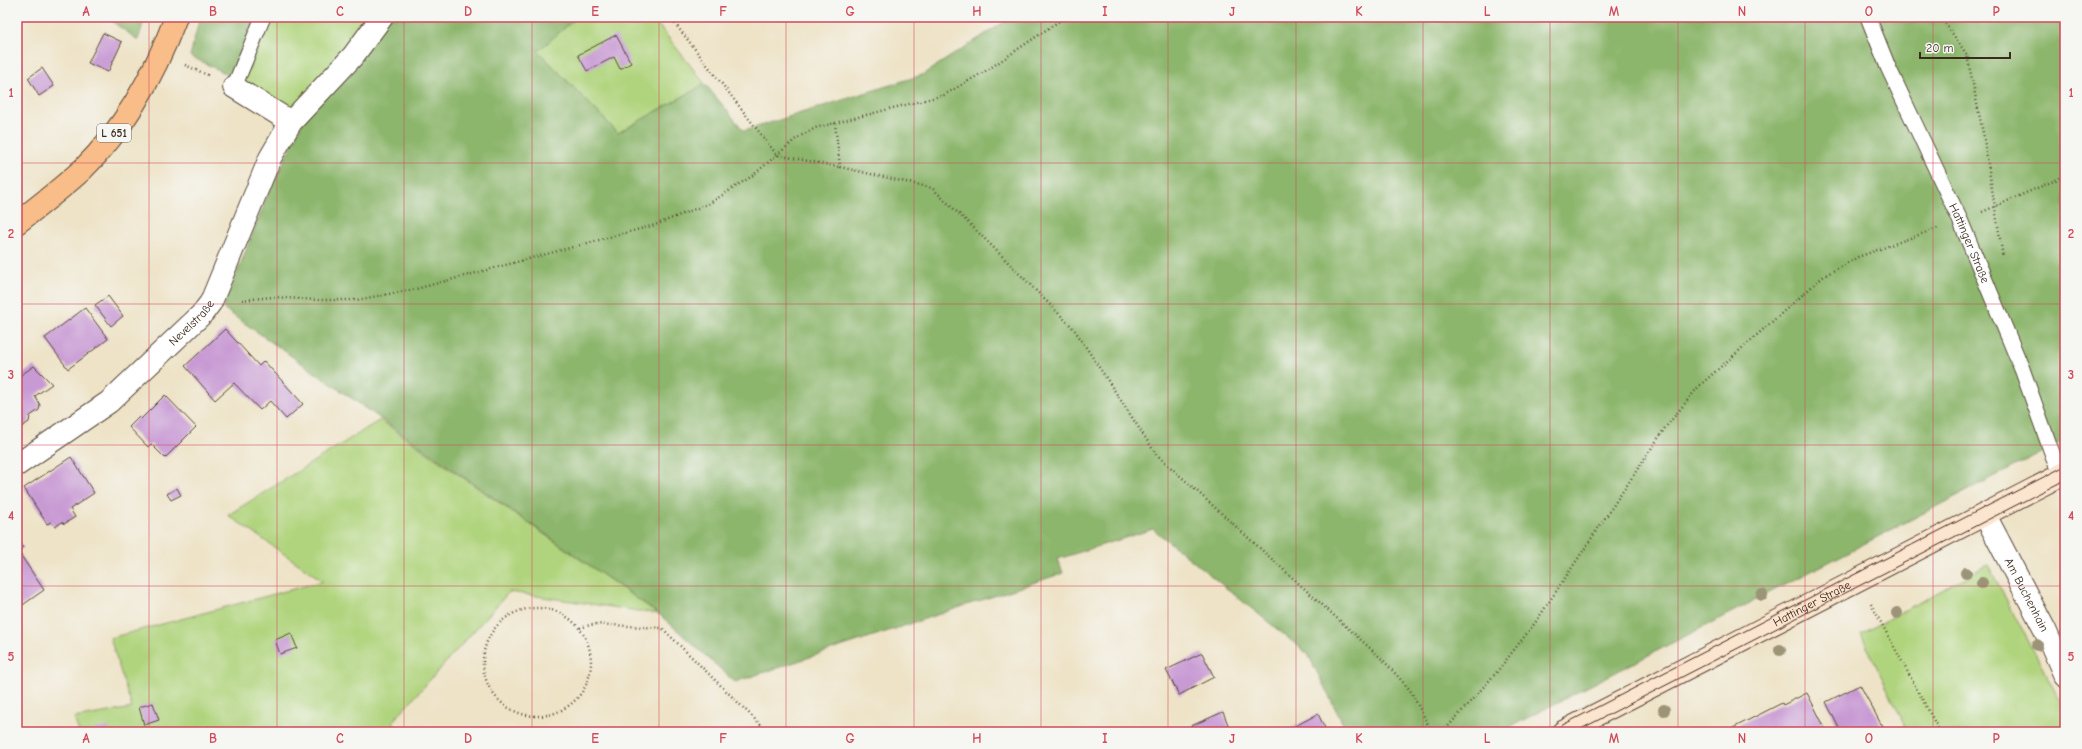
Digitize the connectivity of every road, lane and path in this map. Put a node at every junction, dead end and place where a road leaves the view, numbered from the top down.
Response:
1 (176, 17) edge
2 (263, 17) edge
3 (382, 17) edge
4 (670, 17) edge
5 (1065, 17) edge
6 (1868, 17) edge
7 (1941, 17) edge
8 (162, 54) junction
9 (234, 87) junction
10 (291, 122) junction
11 (835, 123) junction
12 (777, 155) junction
13 (840, 168) junction
14 (2065, 176) edge
15 (1994, 207) junction
16 (1960, 220) junction
17 (17, 223) edge
18 (2003, 261) dead end
19 (211, 302) junction
20 (17, 465) edge
21 (2063, 474) edge
22 (1985, 515) junction
23 (1878, 615) dead end
24 (580, 628) junction
25 (2065, 676) edge
26 (768, 732) edge
27 (1432, 732) edge
28 (1443, 732) edge
29 (1563, 732) edge
30 (1940, 732) edge

1 - 8 main road, L 651
2 - 9 lane
3 - 10 street, Nevelstraße
4 - 12 path
5 - 11 path
6 - 16 lane, Hattinger Straße
7 - 15 path
8 - 9 path
8 - 17 main road, L 651
9 - 10 street
10 - 19 street, Nevelstraße
11 - 12 path
11 - 13 path
12 - 13 path
12 - 19 path
13 - 27 path
14 - 15 path
15 - 16 path
15 - 18 path
16 - 21 lane, Hattinger Straße
16 - 28 path
19 - 20 street, Nevelstraße
21 - 22 main road, Hattinger Straße
22 - 25 street, Am Buchenhain
22 - 29 main road, Hattinger Straße
23 - 30 path
24 - 24 path
24 - 26 path

